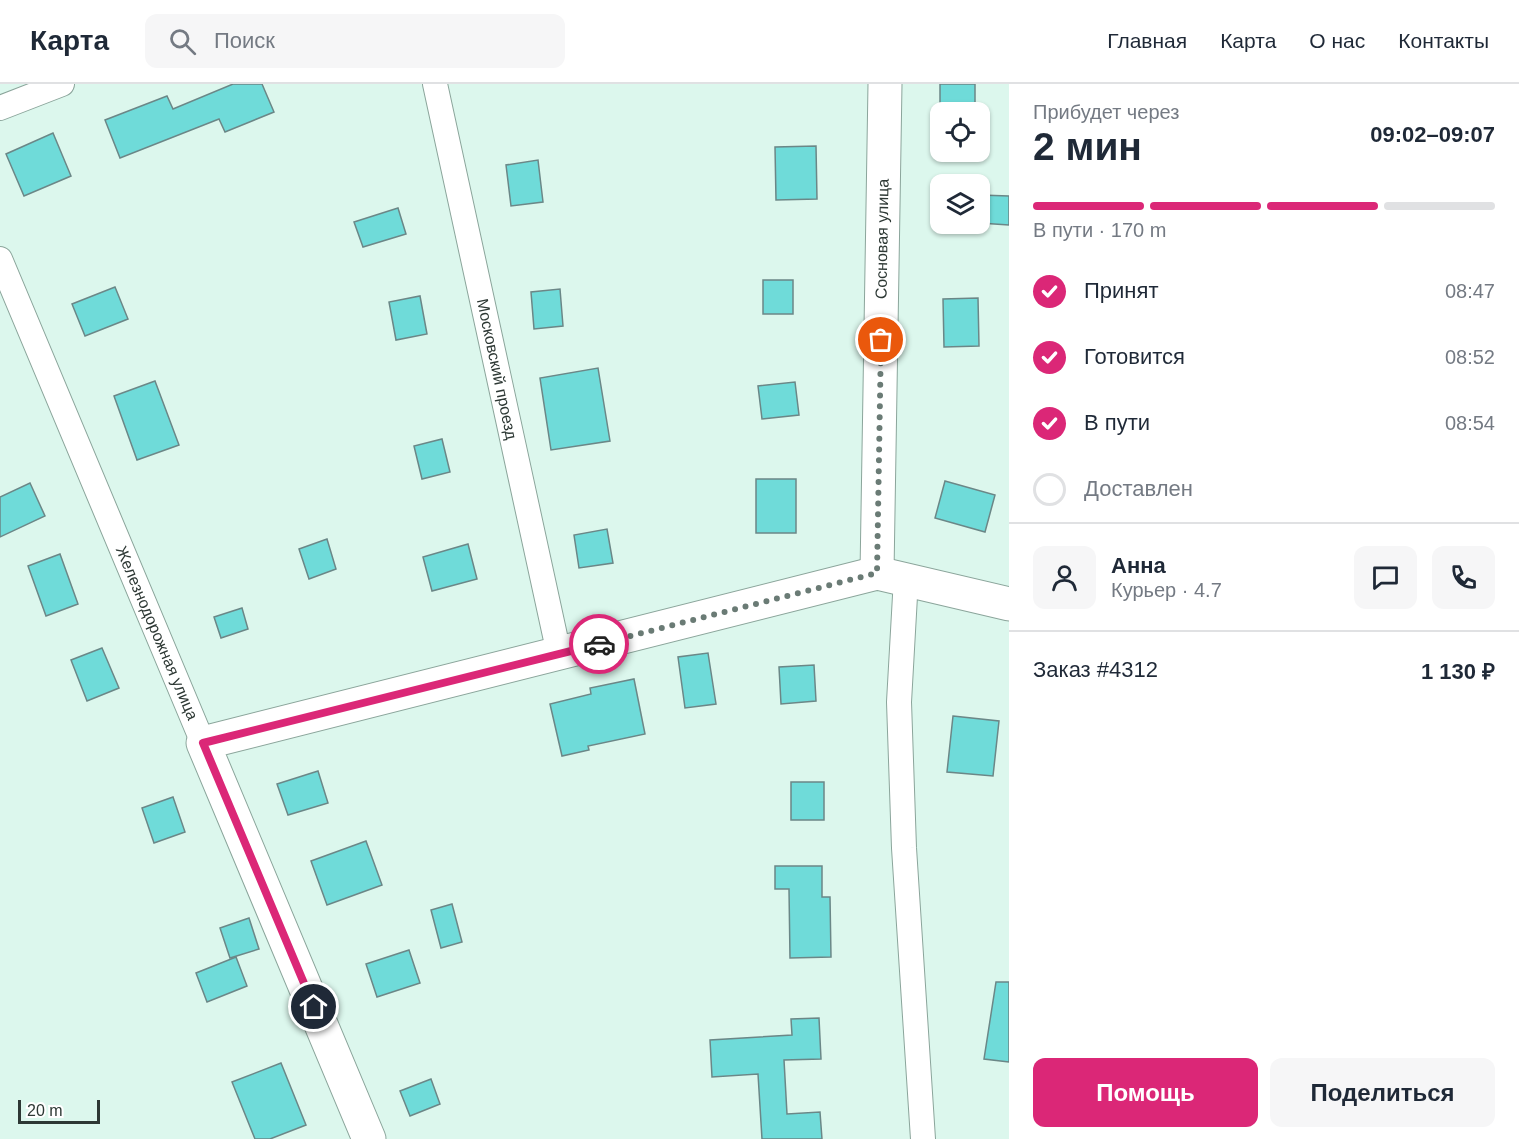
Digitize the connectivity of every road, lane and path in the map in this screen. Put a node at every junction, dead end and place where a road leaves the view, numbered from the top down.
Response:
1 (62, 84) edge
2 (435, 84) edge
3 (885, 84) edge
4 (0, 108) edge
5 (0, 259) edge
6 (892, 576) junction
7 (1009, 604) edge
8 (559, 654) junction
9 (203, 743) junction
10 (369, 1139) edge
11 (923, 1139) edge

1 - 4 street
2 - 8 street, Московский проезд
3 - 6 street, Сосновая улица
5 - 9 street, Железнодорожная улица
6 - 7 street
6 - 8 street
6 - 11 street
8 - 9 street
9 - 10 street, Железнодорожная улица

